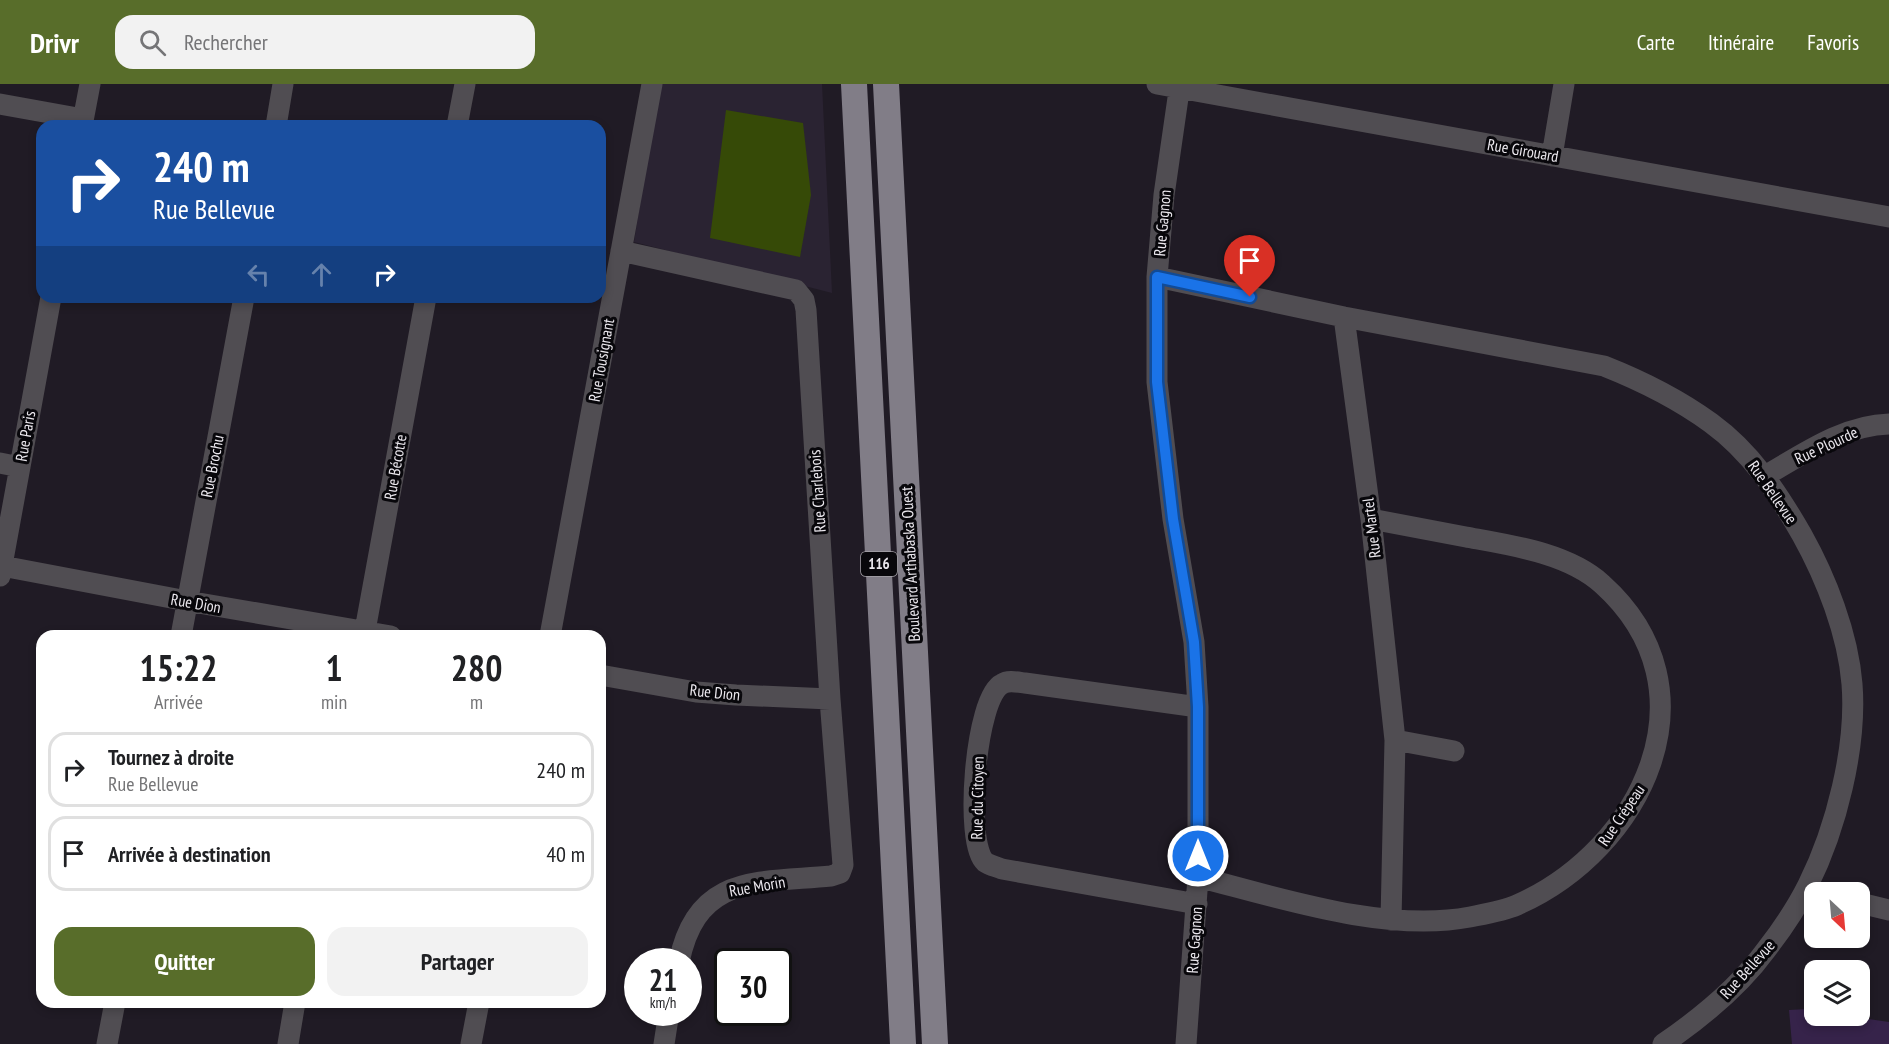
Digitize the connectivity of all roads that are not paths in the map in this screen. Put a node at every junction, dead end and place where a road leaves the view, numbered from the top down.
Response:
1 (90, 84) edge
2 (283, 84) edge
3 (465, 84) edge
4 (652, 84) edge
5 (854, 84) edge
6 (886, 84) edge
7 (1157, 84) edge
8 (1564, 84) edge
9 (1180, 86) edge
10 (0, 104) edge
11 (70, 120) edge
12 (84, 120) edge
13 (277, 120) edge
14 (458, 120) edge
15 (1552, 156) junction
16 (1889, 217) edge
17 (621, 251) junction
18 (1157, 277) junction
19 (50, 303) edge
20 (243, 303) edge
21 (425, 303) edge
22 (1344, 317) junction
23 (1889, 424) edge
24 (10, 465) edge
25 (1765, 476) junction
26 (1371, 519) junction
27 (1, 571) edge
28 (187, 602) junction
29 (182, 630) edge
30 (347, 630) edge
31 (365, 630) edge
32 (551, 630) edge
33 (606, 676) edge
34 (830, 699) junction
35 (1198, 707) junction
36 (1395, 740) junction
37 (1454, 751) dead end
38 (840, 873) joint
39 (1198, 877) junction
40 (1817, 882) edge
41 (1804, 903) edge
42 (1197, 904) junction
43 (1870, 905) edge
44 (1889, 910) edge
45 (1391, 920) junction
46 (684, 948) edge
47 (114, 1008) edge
48 (294, 1008) edge
49 (478, 1008) edge
50 (667, 1026) edge
51 (1693, 1034) edge
52 (107, 1044) edge
53 (288, 1044) edge
54 (471, 1044) edge
55 (664, 1044) edge
56 (903, 1044) edge
57 (935, 1044) edge
58 (1186, 1044) edge
59 (1663, 1044) edge

1 - 12 street
2 - 13 street
3 - 14 street
4 - 17 street, Rue Tousignant
5 - 56 main road, Boulevard Arthabaska Ouest / 116
6 - 57 main road, Boulevard Arthabaska Ouest / 116
7 - 9 street, Rue Girouard
8 - 15 street
9 - 15 street, Rue Girouard
9 - 18 street, Rue Gagnon
10 - 11 street
15 - 16 street, Rue Girouard
17 - 32 street, Rue Tousignant
17 - 34 street, Rue Charlebois
18 - 22 street, Rue Bellevue
18 - 35 street, Rue Gagnon
19 - 24 street, Rue Paris
20 - 28 street, Rue Brochu
21 - 31 street, Rue Bécotte
22 - 25 street, Rue Bellevue
22 - 26 street, Rue Martel
23 - 25 street, Rue Plourde
24 - 27 street, Rue Paris
25 - 40 street, Rue Bellevue
26 - 36 street, Rue Martel
26 - 45 street, Rue Crépeau
27 - 28 street, Rue Dion
28 - 29 street, Rue Brochu
28 - 30 street, Rue Dion
33 - 34 street, Rue Dion
34 - 38 street, Rue Charlebois
35 - 39 street, Rue Gagnon
35 - 42 street, Rue du Citoyen
36 - 37 street
36 - 45 street, Rue Martel
38 - 46 street, Rue Morin
39 - 42 street, Rue Gagnon
39 - 45 street, Rue Crépeau
41 - 51 street, Rue Bellevue
42 - 58 street, Rue Gagnon
43 - 44 street
47 - 52 street
48 - 53 street
49 - 54 street
50 - 55 street
51 - 59 street, Rue Bellevue

